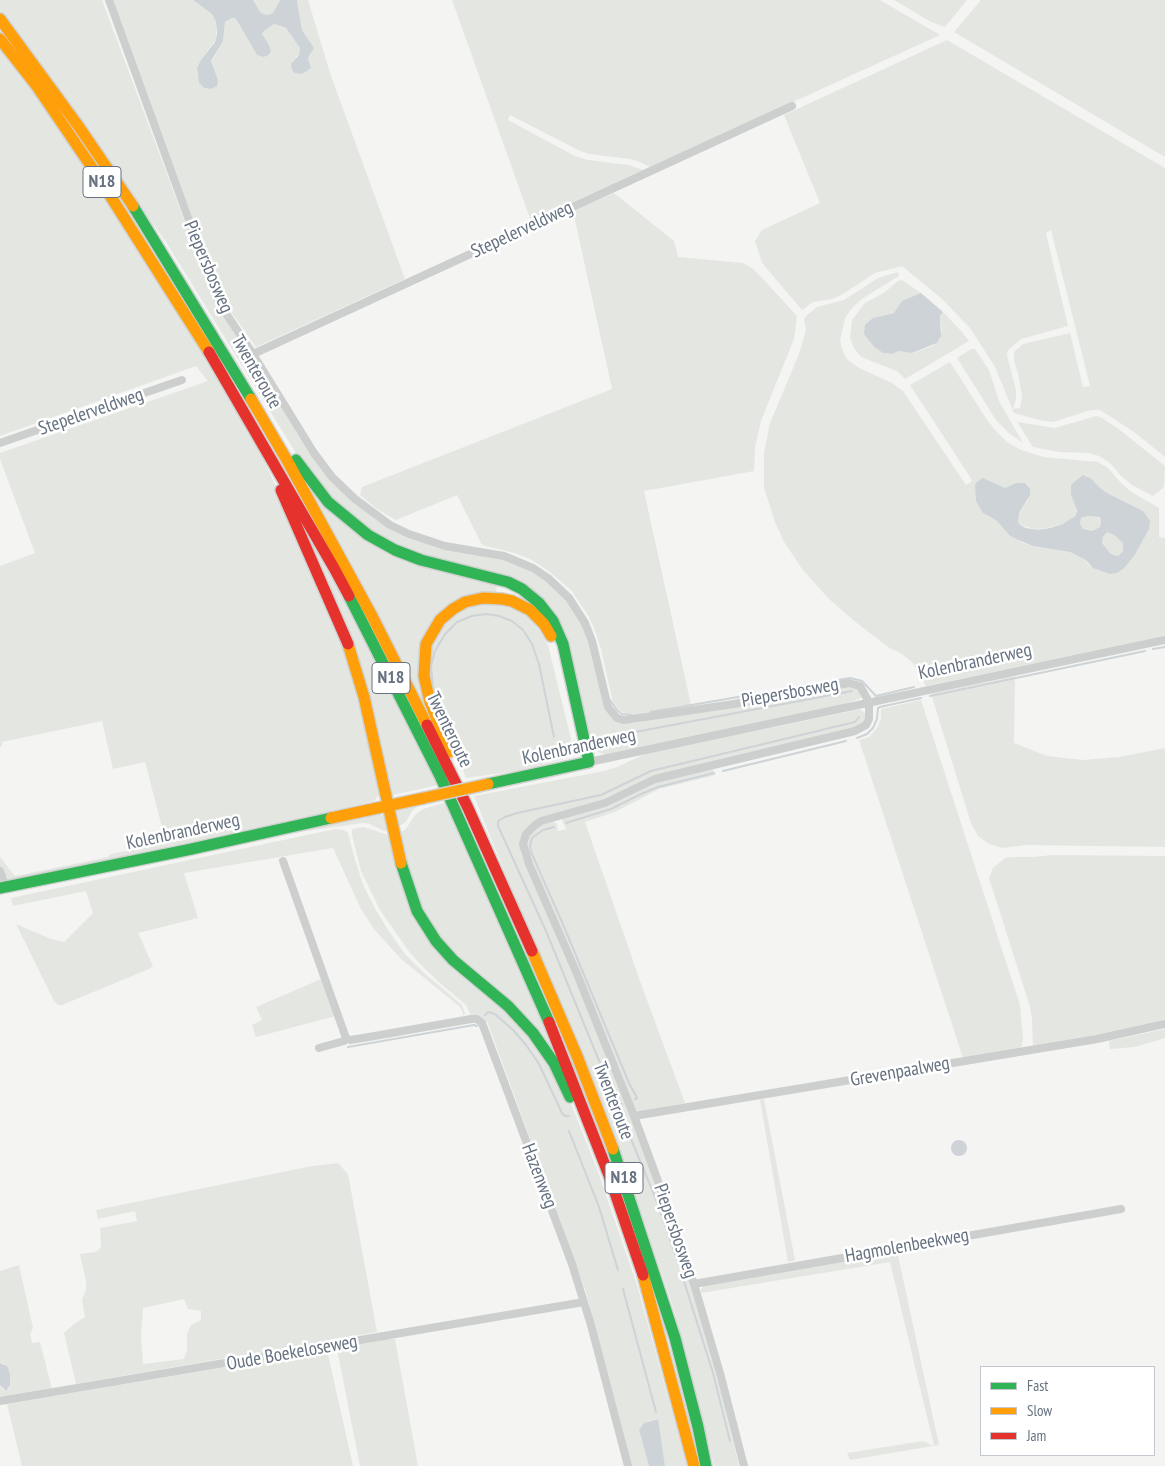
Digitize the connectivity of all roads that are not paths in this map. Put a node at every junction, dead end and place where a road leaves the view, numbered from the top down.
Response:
1 (108, 0) edge
2 (0, 20) edge
3 (0, 39) edge
4 (792, 106) dead end
5 (253, 354) junction
6 (230, 362) junction
7 (182, 380) dead end
8 (248, 416) junction
9 (0, 443) edge
10 (1165, 640) edge
11 (869, 702) junction
12 (585, 763) junction
13 (388, 805) junction
14 (468, 808) junction
15 (283, 861) dead end
16 (0, 871) edge
17 (3, 887) edge
18 (1165, 1024) edge
19 (346, 1038) junction
20 (319, 1048) dead end
21 (634, 1116) junction
22 (610, 1178) junction
23 (1121, 1209) dead end
24 (694, 1284) junction
25 (584, 1302) junction
26 (0, 1401) edge
27 (628, 1466) edge
28 (694, 1466) edge
29 (706, 1466) edge
30 (744, 1466) edge

1 - 5 street, Piepersbosweg
2 - 6 main road, Twenteroute / N18
3 - 8 main road, Twenteroute / N18
4 - 5 street, Stepelerveldweg
5 - 11 street, Piepersbosweg
6 - 12 main road, N18
6 - 14 main road, Twenteroute / N18
7 - 9 street, Stepelerveldweg
8 - 13 main road, N18
8 - 22 main road, Twenteroute / N18
10 - 11 street, Kolenbranderweg
11 - 12 street, Kolenbranderweg
11 - 21 street, Piepersbosweg
12 - 13 main road, Kolenbranderweg, bridge
12 - 14 main road, N18
13 - 17 main road, Kolenbranderweg
13 - 22 main road, N18
14 - 29 main road, Twenteroute / N18
15 - 19 street
16 - 17 street
18 - 21 street, Grevenpaalweg
19 - 20 street, Hazenweg
19 - 25 street, Hazenweg
21 - 24 street, Piepersbosweg
22 - 28 main road, Twenteroute / N18
23 - 24 street, Hagmolenbeekweg
24 - 30 street, Piepersbosweg
25 - 26 street, Oude Boekeloseweg
25 - 27 street, Hazenweg

